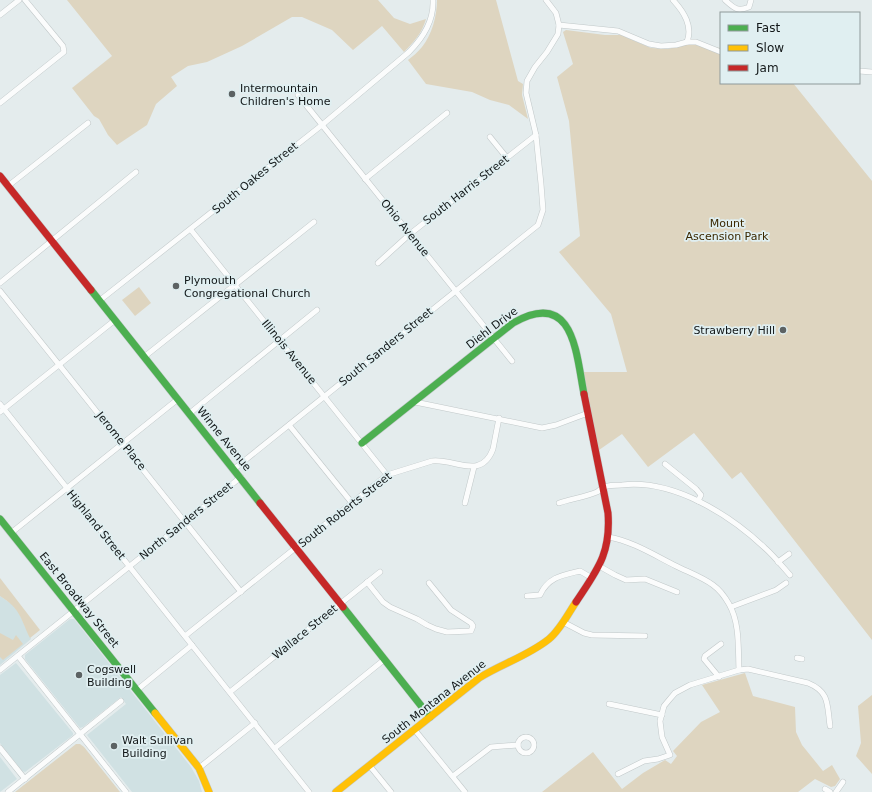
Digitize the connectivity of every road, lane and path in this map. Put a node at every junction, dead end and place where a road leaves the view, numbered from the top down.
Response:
1 (19, 0) edge
2 (25, 0) edge
3 (433, 0) edge
4 (546, 0) edge
5 (673, 0) edge
6 (726, 0) edge
7 (751, 0) edge
8 (0, 15) edge
9 (559, 25) junction
10 (687, 42) junction
11 (720, 52) edge
12 (860, 71) edge
13 (872, 72) edge
14 (298, 95) dead end
15 (0, 103) edge
16 (446, 113) dead end
17 (88, 123) dead end
18 (322, 125) junction
19 (536, 135) junction
20 (490, 137) dead end
21 (507, 158) junction
22 (136, 172) dead end
23 (0, 176) edge
24 (365, 179) junction
25 (8, 186) junction
26 (314, 222) dead end
27 (191, 230) junction
28 (410, 234) junction
29 (52, 242) junction
30 (378, 263) dead end
31 (0, 283) edge
32 (235, 285) junction
33 (0, 291) edge
34 (456, 291) junction
35 (99, 301) junction
36 (317, 310) dead end
37 (115, 320) junction
38 (494, 339) junction
39 (280, 341) junction
40 (144, 357) junction
41 (512, 361) dead end
42 (59, 365) junction
43 (325, 397) junction
44 (178, 399) junction
45 (415, 402) junction
46 (0, 404) edge
47 (2, 411) edge
48 (588, 413) junction
49 (190, 414) junction
50 (499, 418) junction
51 (289, 425) junction
52 (122, 443) junction
53 (362, 443) junction
54 (665, 464) dead end
55 (474, 467) junction
56 (234, 469) junction
57 (387, 475) junction
58 (241, 477) junction
59 (604, 487) junction
60 (67, 488) junction
61 (698, 501) junction
62 (352, 503) junction
63 (465, 503) dead end
64 (559, 503) dead end
65 (0, 519) edge
66 (185, 522) junction
67 (11, 533) junction
68 (608, 537) junction
69 (297, 548) junction
70 (788, 554) dead end
71 (778, 562) junction
72 (599, 566) junction
73 (130, 567) junction
74 (380, 572) dead end
75 (790, 575) dead end
76 (592, 578) junction
77 (367, 582) junction
78 (429, 583) dead end
79 (786, 583) dead end
80 (241, 592) junction
81 (677, 592) dead end
82 (527, 596) dead end
83 (340, 604) junction
84 (731, 607) junction
85 (74, 611) junction
86 (563, 622) junction
87 (185, 636) junction
88 (645, 636) dead end
89 (721, 644) dead end
90 (192, 645) junction
91 (18, 656) junction
92 (385, 659) junction
93 (0, 670) edge
94 (739, 670) junction
95 (719, 677) junction
96 (137, 690) junction
97 (230, 692) junction
98 (121, 701) dead end
99 (610, 704) dead end
100 (662, 715) junction
101 (430, 717) junction
102 (255, 723) junction
103 (830, 726) dead end
104 (414, 729) junction
105 (80, 735) junction
106 (518, 745) dead end
107 (0, 748) edge
108 (275, 748) junction
109 (370, 765) junction
110 (199, 768) junction
111 (618, 774) dead end
112 (453, 776) junction
113 (25, 779) junction
114 (843, 782) dead end
115 (825, 789) dead end
116 (8, 792) edge
117 (126, 792) edge
118 (209, 792) edge
119 (310, 792) edge
120 (336, 792) edge
121 (391, 792) edge
122 (465, 792) edge
123 (830, 792) edge
124 (836, 792) edge

1 - 8 street
2 - 15 street
3 - 18 street, South Oakes Street
4 - 9 street
5 - 10 street
6 - 7 street
9 - 10 street
9 - 19 street
10 - 11 street
12 - 13 street
14 - 18 street, Ohio Avenue
16 - 24 street
17 - 25 street
18 - 24 street, Ohio Avenue
18 - 27 street, South Oakes Street
19 - 21 street, South Harris Street
19 - 34 street, South Sanders Street
20 - 21 street
21 - 28 street, South Harris Street
22 - 29 street
23 - 25 street, Winne Avenue
24 - 28 street, Ohio Avenue
25 - 29 street, Winne Avenue
26 - 32 street
27 - 32 street, Illinois Avenue
27 - 35 street, South Oakes Street
28 - 30 street, South Harris Street
28 - 34 street, Ohio Avenue
29 - 31 street
29 - 35 street, Winne Avenue
32 - 39 street, Illinois Avenue
32 - 40 street
33 - 42 street, Jerome Place
34 - 38 street, Ohio Avenue
34 - 43 street, South Sanders Street
35 - 37 street, Winne Avenue
36 - 39 street
37 - 40 street, Winne Avenue
37 - 42 street
38 - 41 street, Ohio Avenue
38 - 45 street, Diehl Drive
38 - 48 street, Diehl Drive
39 - 43 street, Illinois Avenue
39 - 49 street
40 - 44 street, Winne Avenue
42 - 47 street
42 - 52 street, Jerome Place
43 - 51 street, South Sanders Street
43 - 53 street, Illinois Avenue
44 - 49 street, Winne Avenue
44 - 52 street
45 - 50 street
45 - 53 street, Diehl Drive
46 - 47 street, Highland Street
47 - 60 street, Highland Street
48 - 50 street
48 - 59 street, Diehl Drive
49 - 56 street, Winne Avenue
50 - 55 street
51 - 56 street, South Sanders Street
51 - 62 street
52 - 60 street
52 - 66 street, Jerome Place
53 - 57 street, Illinois Avenue
54 - 61 street
55 - 57 street, South Roberts Street
55 - 63 street
56 - 58 street, Winne Avenue
57 - 62 street, South Roberts Street
58 - 66 street, North Sanders Street
58 - 69 street, Winne Avenue
59 - 61 street
59 - 64 street
59 - 68 street, South Montana Avenue
60 - 67 street
60 - 73 street, Highland Street
61 - 71 street
62 - 69 street, South Roberts Street
65 - 67 street, East Broadway Street
66 - 73 street, North Sanders Street
66 - 80 street, Jerome Place
67 - 85 street, East Broadway Street
68 - 72 street, South Montana Avenue
68 - 84 street
69 - 80 street, South Roberts Street
69 - 83 street, Winne Avenue
70 - 71 street
71 - 75 street
72 - 76 street, South Montana Avenue
72 - 81 street
73 - 85 street, North Sanders Street
73 - 87 street, Highland Street
74 - 77 street, Wallace Street
76 - 82 street
76 - 86 street, South Montana Avenue
77 - 78 street
77 - 83 street, Wallace Street
79 - 84 street
80 - 87 street, South Roberts Street
83 - 92 street, Winne Avenue
83 - 97 street, Wallace Street
84 - 94 street
85 - 91 street, North Sanders Street
85 - 96 street, East Broadway Street
86 - 88 street
86 - 101 street, South Montana Avenue
87 - 90 street, Highland Street
89 - 95 street
90 - 96 street
90 - 97 street, Highland Street
91 - 93 street, North Sanders Street
91 - 105 street
92 - 101 street, Winne Avenue
92 - 108 street
94 - 95 street
94 - 103 street
95 - 100 street
96 - 110 street, East Broadway Street
97 - 102 street
98 - 105 street
99 - 100 street
100 - 111 street
101 - 104 street, South Montana Avenue
102 - 108 street
102 - 110 street
104 - 109 street, South Montana Avenue
104 - 112 street
105 - 113 street
105 - 117 street
106 - 112 street
107 - 113 street
108 - 119 street
109 - 120 street, South Montana Avenue
109 - 121 street
110 - 118 street, East Broadway Street
112 - 122 street
113 - 116 street
114 - 124 street
115 - 123 street

